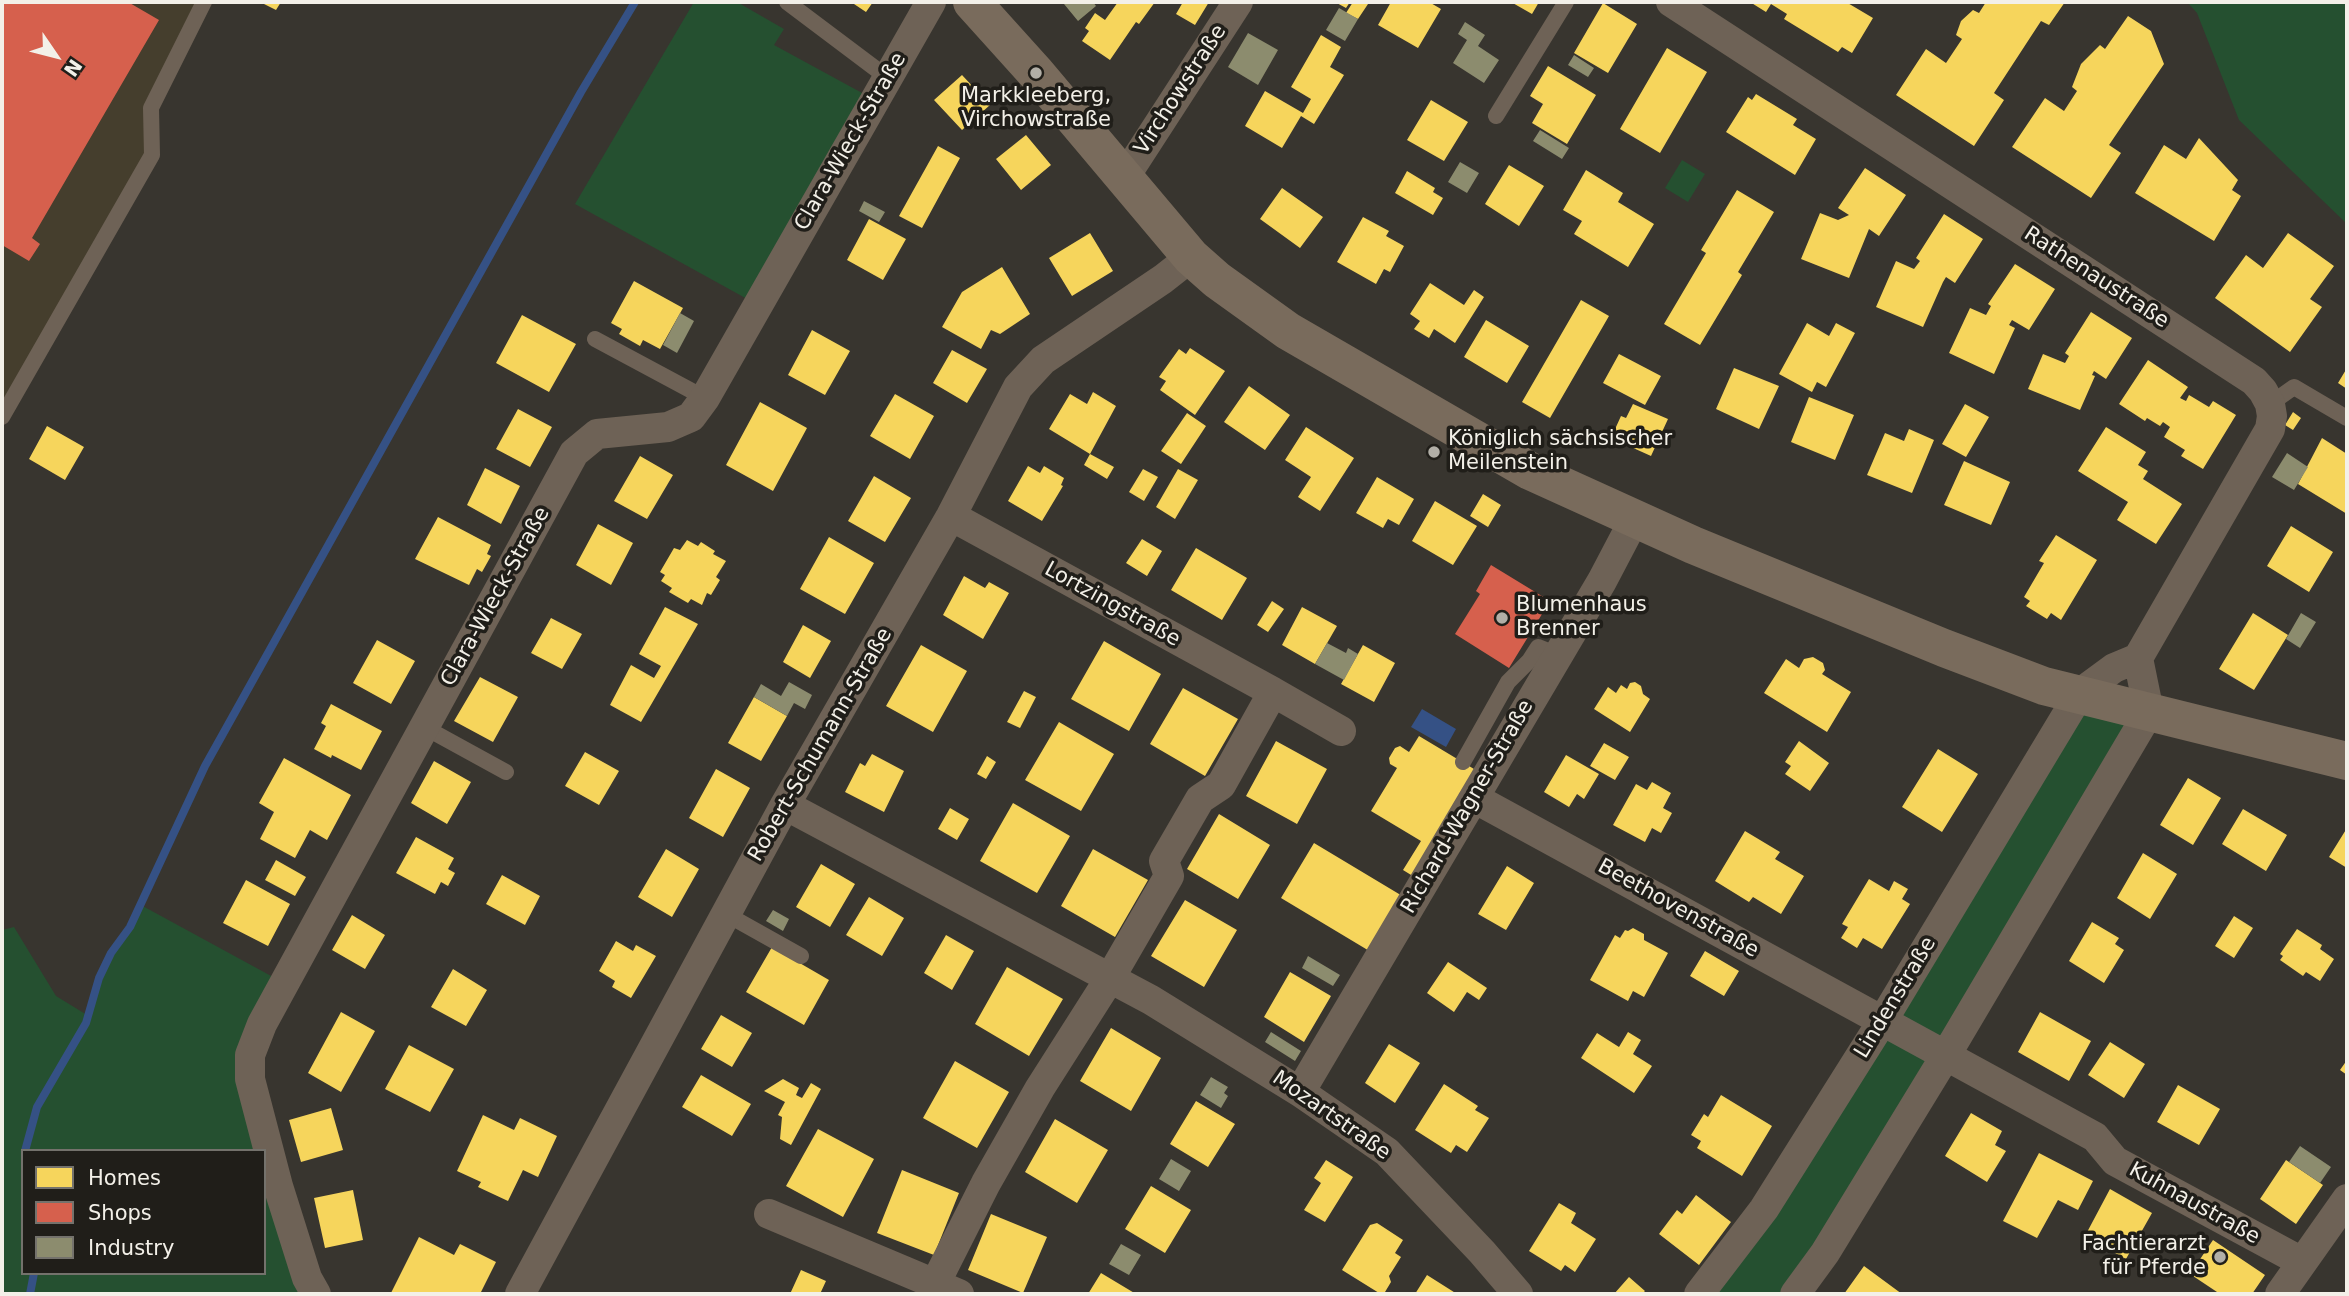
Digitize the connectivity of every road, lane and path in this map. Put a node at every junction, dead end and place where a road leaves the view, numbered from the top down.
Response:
1 (204, 2) edge
2 (787, 2) edge
3 (931, 2) edge
4 (972, 2) edge
5 (1238, 2) edge
6 (1566, 2) edge
7 (1671, 2) edge
8 (888, 78) junction
9 (1496, 116) dead end
10 (1124, 177) junction
11 (1191, 257) junction
12 (595, 339) dead end
13 (705, 398) junction
14 (2270, 404) junction
15 (2, 417) edge
16 (2347, 418) edge
17 (951, 516) junction
18 (1634, 520) junction
19 (1558, 654) junction
20 (2138, 658) junction
21 (1273, 692) junction
22 (2080, 693) junction
23 (2149, 712) junction
24 (424, 727) junction
25 (1342, 731) dead end
26 (2347, 761) edge
27 (1463, 762) dead end
28 (506, 772) dead end
29 (1474, 798) junction
30 (785, 806) junction
31 (726, 914) junction
32 (801, 956) dead end
33 (1111, 978) junction
34 (1882, 1020) junction
35 (1946, 1055) junction
36 (1300, 1092) junction
37 (2347, 1199) edge
38 (769, 1214) dead end
39 (2302, 1262) junction
40 (947, 1289) edge
41 (316, 1294) edge
42 (520, 1294) edge
43 (1518, 1294) edge
44 (1699, 1294) edge
45 (1795, 1294) edge
46 (2280, 1294) edge

1 - 15 lane
2 - 8 lane
3 - 8 street, Clara-Wieck-Straße
4 - 10 main road
5 - 10 street, Virchowstraße
6 - 9 lane
7 - 14 street, Rathenaustraße
8 - 13 street, Clara-Wieck-Straße
10 - 11 main road
11 - 17 street, Robert-Schumann-Straße
11 - 18 main road
12 - 13 lane
13 - 24 street, Clara-Wieck-Straße
14 - 16 lane
14 - 20 street
17 - 21 street, Lortzingstraße
17 - 30 street, Robert-Schumann-Straße
18 - 19 street, Richard-Wagner-Straße
18 - 22 main road
19 - 27 lane
19 - 29 street, Richard-Wagner-Straße
20 - 22 street
20 - 23 street
21 - 25 street, Lortzingstraße
21 - 33 street
22 - 23 main road
22 - 34 street, Lindenstraße
23 - 26 main road
23 - 35 street
24 - 28 lane
24 - 41 street, Clara-Wieck-Straße
29 - 34 street, Beethovenstraße
29 - 36 street, Richard-Wagner-Straße
30 - 31 street, Robert-Schumann-Straße
30 - 33 street, Mozartstraße
31 - 32 lane
31 - 42 street, Robert-Schumann-Straße
33 - 36 street, Mozartstraße
33 - 40 street
34 - 35 street, Beethovenstraße
34 - 44 street, Lindenstraße
35 - 39 street, Kuhnaustraße
35 - 45 street
36 - 43 street, Mozartstraße
37 - 39 street
38 - 40 street
39 - 46 street

